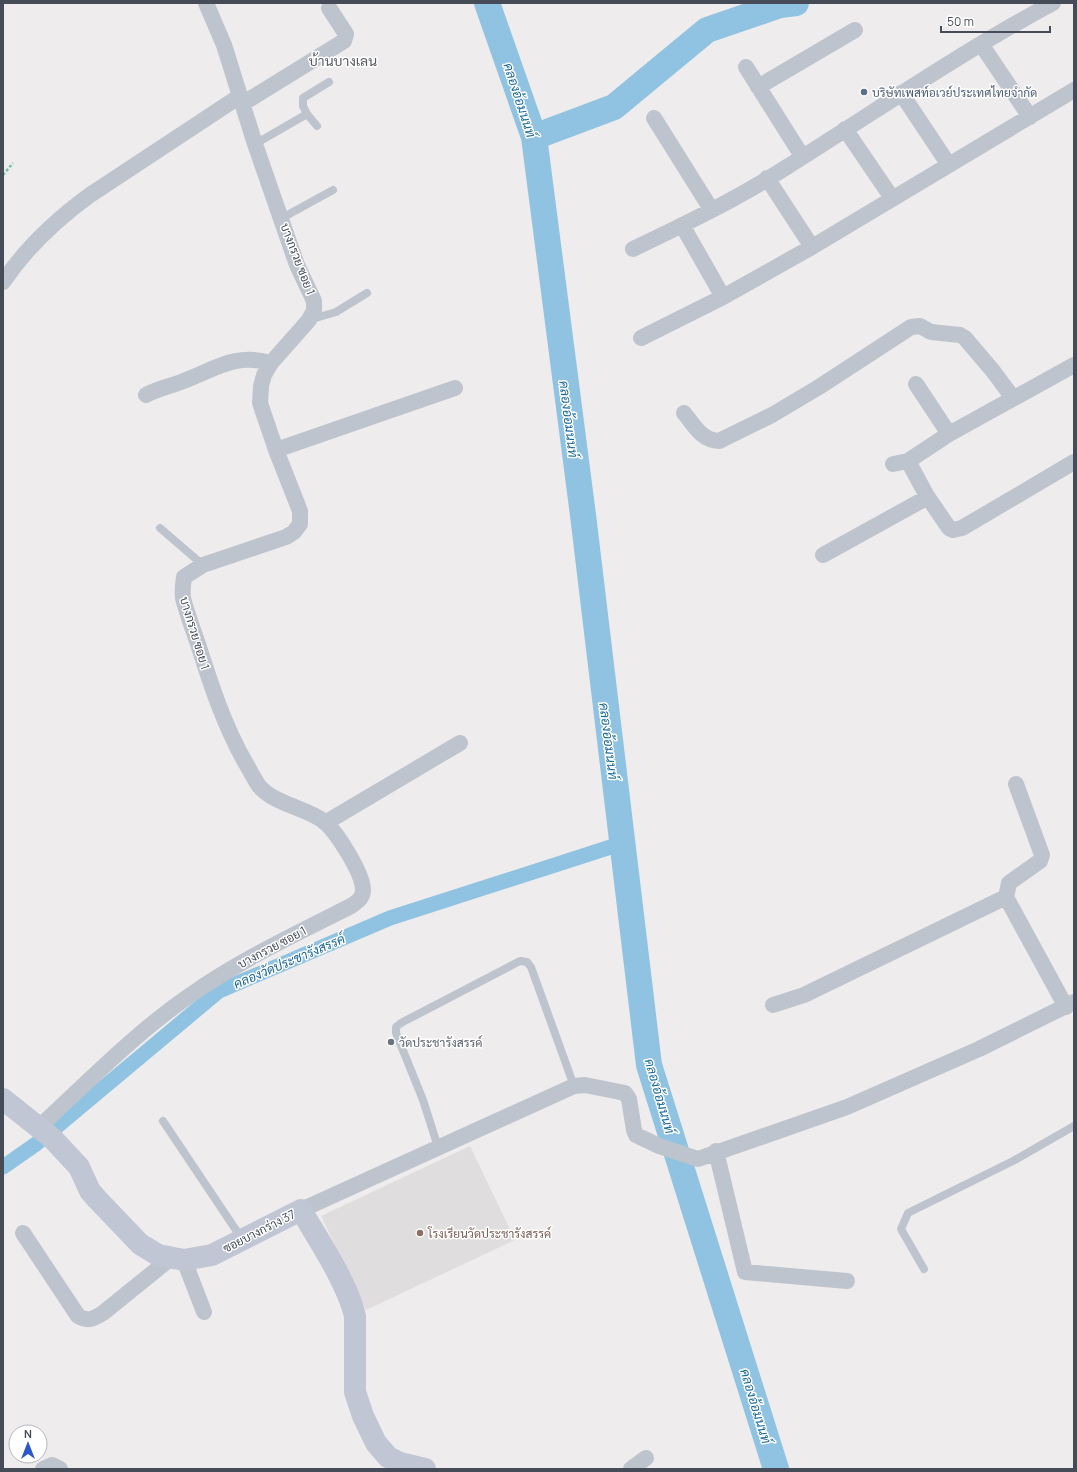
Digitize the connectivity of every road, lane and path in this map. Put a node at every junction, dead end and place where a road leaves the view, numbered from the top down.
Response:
1 (206, 3) edge
2 (1053, 3) edge
3 (329, 8) dead end
4 (855, 30) dead end
5 (981, 44) junction
6 (746, 67) dead end
7 (329, 82) dead end
8 (758, 87) junction
9 (1074, 90) edge
10 (901, 93) junction
11 (241, 100) junction
12 (308, 114) junction
13 (1030, 117) junction
14 (654, 118) dead end
15 (317, 126) dead end
16 (845, 129) junction
17 (255, 144) junction
18 (802, 156) junction
19 (13, 164) dead end
20 (949, 165) junction
21 (3, 175) edge
22 (767, 178) junction
23 (333, 190) dead end
24 (892, 198) junction
25 (711, 209) junction
26 (282, 218) junction
27 (682, 225) junction
28 (812, 247) junction
29 (633, 249) dead end
30 (3, 282) edge
31 (367, 293) dead end
32 (723, 297) junction
33 (309, 320) junction
34 (641, 338) dead end
35 (271, 363) junction
36 (1074, 364) edge
37 (916, 384) dead end
38 (455, 388) dead end
39 (146, 395) dead end
40 (1012, 398) junction
41 (684, 413) dead end
42 (949, 434) junction
43 (276, 450) junction
44 (1074, 462) edge
45 (928, 497) junction
46 (160, 528) dead end
47 (823, 555) dead end
48 (203, 565) junction
49 (460, 743) dead end
50 (1016, 784) dead end
51 (325, 823) junction
52 (1006, 897) junction
53 (773, 1005) dead end
54 (1070, 1005) edge
55 (574, 1086) junction
56 (3, 1099) edge
57 (163, 1121) dead end
58 (1074, 1126) edge
59 (44, 1132) junction
60 (438, 1147) junction
61 (716, 1151) junction
62 (301, 1210) junction
63 (23, 1233) dead end
64 (243, 1240) junction
65 (177, 1259) junction
66 (924, 1269) dead end
67 (847, 1281) dead end
68 (204, 1312) dead end
69 (646, 1458) dead end
70 (43, 1469) edge
71 (60, 1469) edge
72 (425, 1469) edge
73 (631, 1469) edge

1 - 11 street, บางกรวย ซอย 1
2 - 5 street
3 - 11 street
4 - 8 street
5 - 10 street
5 - 13 street
6 - 8 street
7 - 12 lane
8 - 18 street
9 - 13 street
10 - 16 street
10 - 20 street
11 - 17 street, บางกรวย ซอย 1
11 - 30 street
12 - 15 lane
12 - 17 lane
13 - 20 street
14 - 25 street
16 - 18 street
16 - 24 street
17 - 26 street, บางกรวย ซอย 1
18 - 22 street
19 - 21 path
20 - 24 street
22 - 25 street
22 - 28 street
23 - 26 lane
24 - 28 street
25 - 27 street
26 - 33 street, บางกรวย ซอย 1
27 - 29 street
27 - 32 street
28 - 32 street
31 - 33 lane
32 - 34 street
33 - 35 street, บางกรวย ซอย 1
35 - 39 street
35 - 43 street, บางกรวย ซอย 1
36 - 40 street
37 - 42 street
38 - 43 street
40 - 41 street
40 - 42 street
42 - 45 street
43 - 48 street, บางกรวย ซอย 1
44 - 45 street
45 - 47 street
46 - 48 lane
48 - 51 street, บางกรวย ซอย 1
49 - 51 street
50 - 52 street
51 - 59 street, บางกรวย ซอย 1
52 - 53 street
52 - 54 street
54 - 61 street
55 - 60 street
55 - 60 lane
55 - 61 street
56 - 59 street
57 - 64 lane
58 - 66 lane
59 - 65 street
60 - 62 street
61 - 67 street
62 - 64 street, ซอยบางกร่าง 37
62 - 72 street, ซอยบางกร่าง 37
63 - 65 street
64 - 65 street, ซอยบางกร่าง 37
65 - 68 street
69 - 73 street
70 - 71 street

